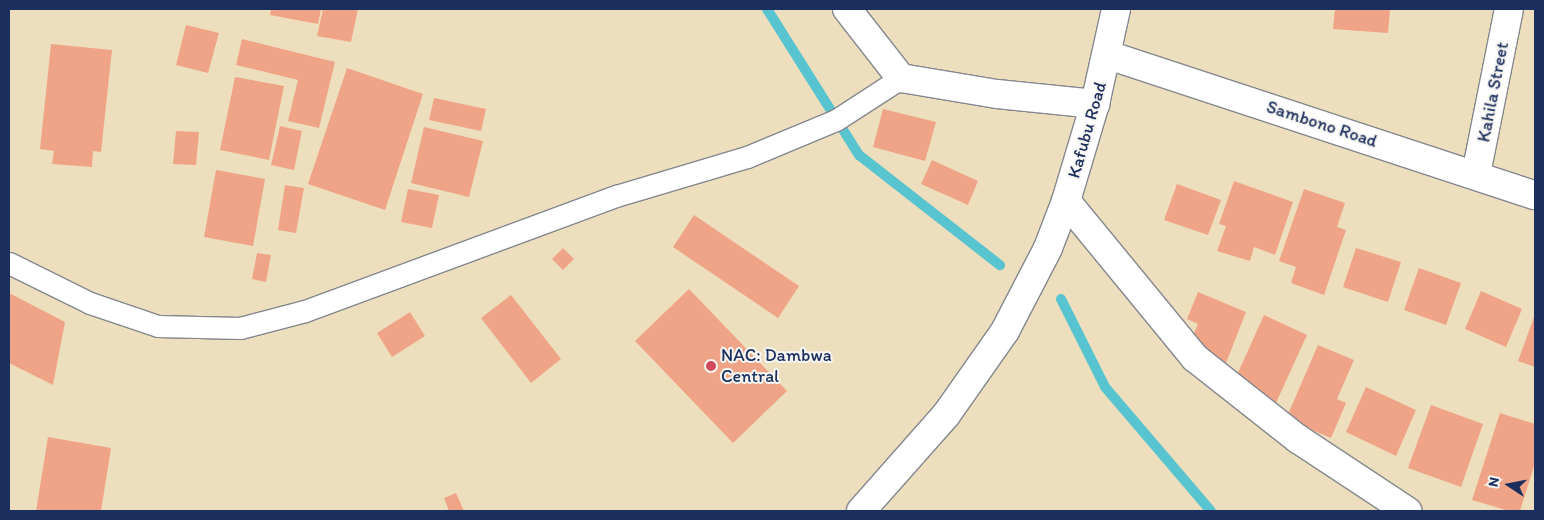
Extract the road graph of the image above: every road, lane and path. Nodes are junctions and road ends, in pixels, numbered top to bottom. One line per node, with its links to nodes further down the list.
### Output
1 (847, 9): 5 (street)
2 (1116, 9): 4 (street, Kafubu Road)
3 (1509, 9): 7 (street, Kahila Street)
4 (1108, 55): 6 (street, Kafubu Road); 7 (street, Sambono Road)
5 (901, 78): 6 (street); 10 (lane)
6 (1095, 104): 9 (street, Kafubu Road)
7 (1476, 174): 8 (street, Sambono Road)
8 (1535, 195)
9 (1066, 201): 11 (street, Kafubu Road); 12 (street)
10 (9, 262)
11 (861, 511)
12 (1407, 511)

